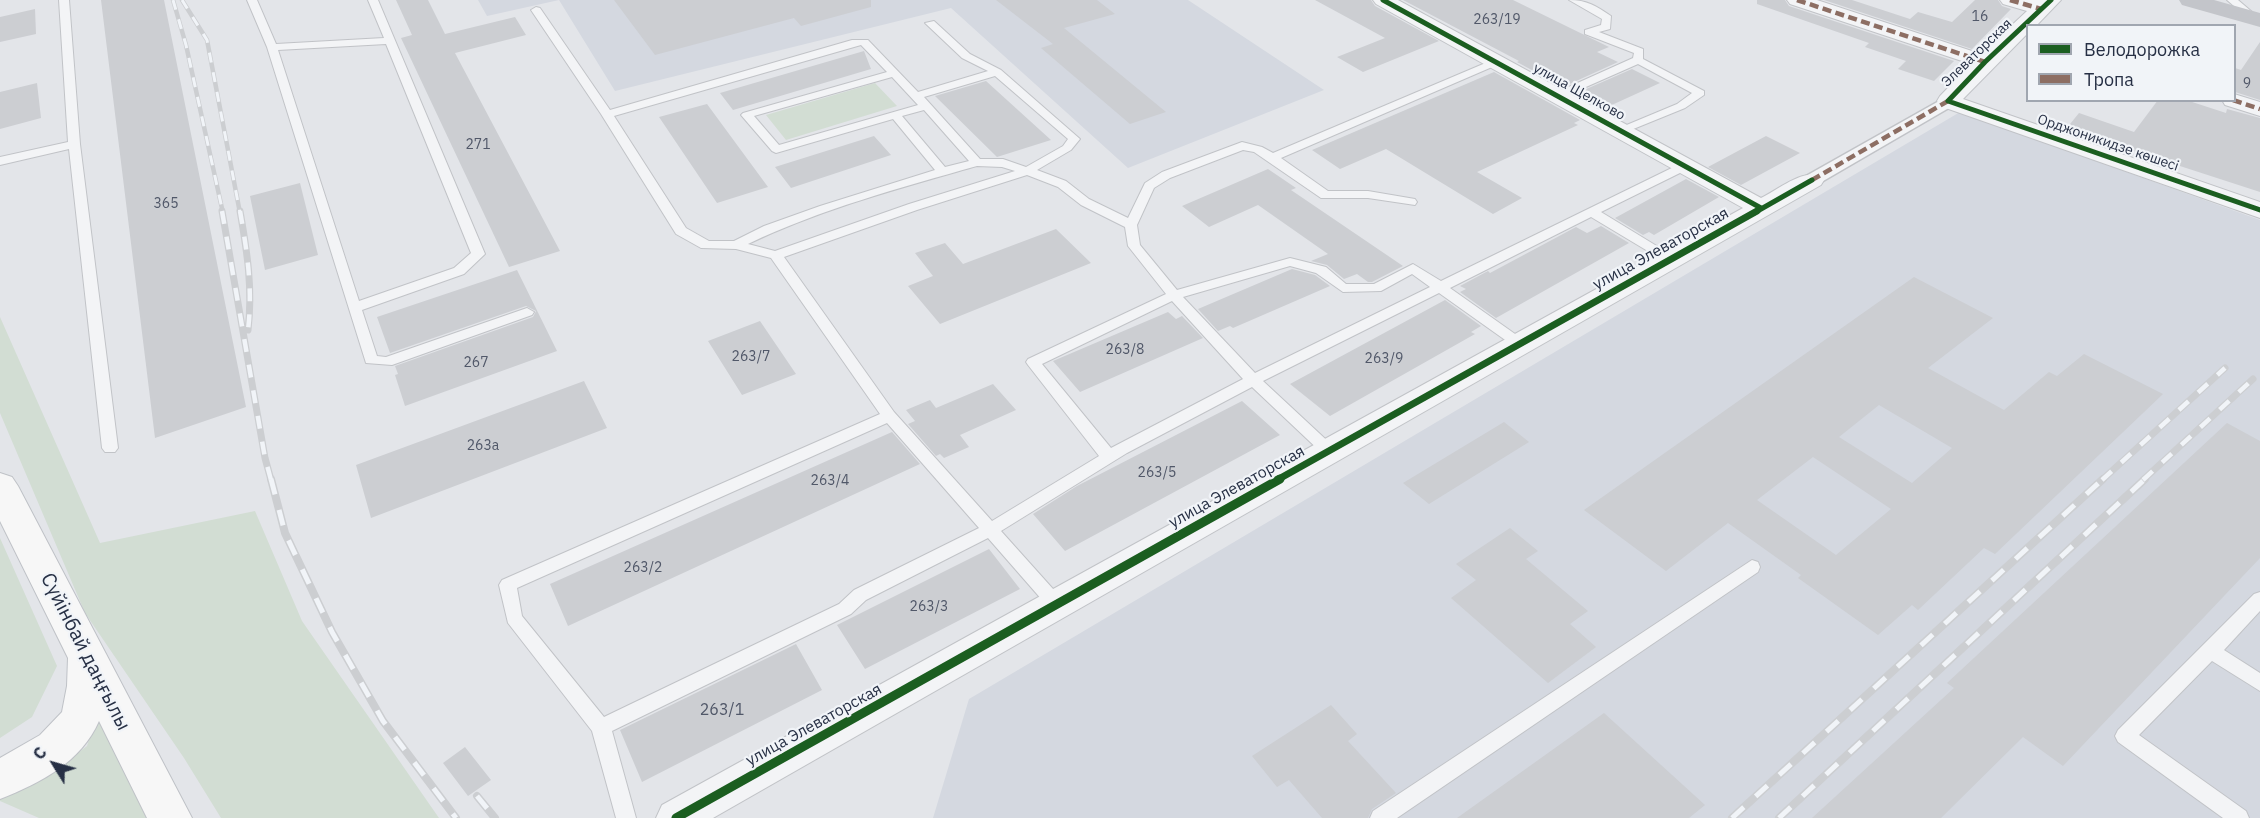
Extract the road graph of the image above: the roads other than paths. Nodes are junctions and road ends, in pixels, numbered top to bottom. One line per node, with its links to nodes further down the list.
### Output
1 (64, 0): 32 (lane)
2 (252, 0): 17 (lane)
3 (373, 0): 16 (lane)
4 (1383, 0): 19 (street, улица Щелково)
5 (1574, 0): 18 (lane)
6 (1797, 0): 20 (street)
7 (2010, 0): 10 (street)
8 (2190, 0): 12 (main road)
9 (2232, 0): 12 (lane)
10 (2046, 5): 14 (street, Элеваторская)
11 (536, 10): 29 (lane)
12 (2256, 18)
13 (930, 23): 21 (lane)
14 (2031, 24)
15 (2022, 35): 20 (street, Элеваторская)
16 (390, 41): 17 (lane); 50 (lane)
17 (272, 47): 50 (lane)
18 (1638, 60): 24 (lane); 31 (lane)
19 (1495, 62): 24 (street, улица Щелково); 33 (lane)
20 (1985, 62): 25 (street, Элеваторская)
21 (997, 72): 23 (lane); 37 (lane)
22 (894, 73): 23 (lane); 29 (lane); 30 (lane)
23 (916, 96): 27 (lane)
24 (1557, 96): 31 (street, улица Щелково)
25 (1948, 101): 39 (street, улица Элеваторская); 42 (street, Орджоникидзе көшесі)
26 (2236, 101): 28 (street)
27 (926, 106): 30 (lane); 35 (lane)
28 (2260, 109)
29 (607, 114): 45 (lane)
30 (895, 115): 38 (lane)
31 (1621, 131): 36 (street, улица Щелково)
32 (74, 144): 34 (lane); 55 (lane)
33 (1272, 158): 40 (lane); 44 (lane)
34 (0, 161)
35 (977, 162): 37 (lane); 38 (lane)
36 (1684, 166): 41 (street, улица Щелково); 43 (lane)
37 (1027, 171): 44 (lane); 46 (lane)
38 (943, 172): 45 (lane)
39 (1812, 180): 41 (street, улица Элеваторская)
40 (1411, 202)
41 (1761, 208): 47 (street, улица Элеваторская)
42 (2260, 210)
43 (1592, 212): 47 (lane); 48 (lane)
44 (1131, 225): 49 (lane)
45 (736, 245): 46 (lane)
46 (776, 255): 54 (lane)
47 (1671, 259): 52 (street, улица Элеваторская)
48 (1440, 287): 49 (lane); 52 (lane); 53 (lane)
49 (1174, 295): 53 (lane); 57 (lane)
50 (354, 308): 51 (lane)
51 (527, 312)
52 (1520, 344): 56 (street, улица Элеваторская)
53 (1253, 380): 56 (lane); 57 (lane)
54 (889, 416): 59 (lane); 66 (lane)
55 (110, 448)
56 (1329, 451): 62 (street, улица Элеваторская)
57 (1109, 457): 59 (lane)
58 (0, 486): 63 (main road, Сүйінбай даңғылы)
59 (991, 529): 62 (lane); 66 (lane)
60 (1752, 567): 71 (lane)
61 (2260, 598): 64 (lane)
62 (1056, 604): 70 (street, улица Элеваторская)
63 (84, 651): 67 (main road); 68 (main road, Сүйінбай даңғылы)
64 (2211, 651): 65 (lane); 72 (lane)
65 (2260, 684)
66 (601, 727): 69 (lane)
67 (0, 779)
68 (170, 818)
69 (626, 818)
70 (676, 818)
71 (1380, 818)
72 (2239, 818)

